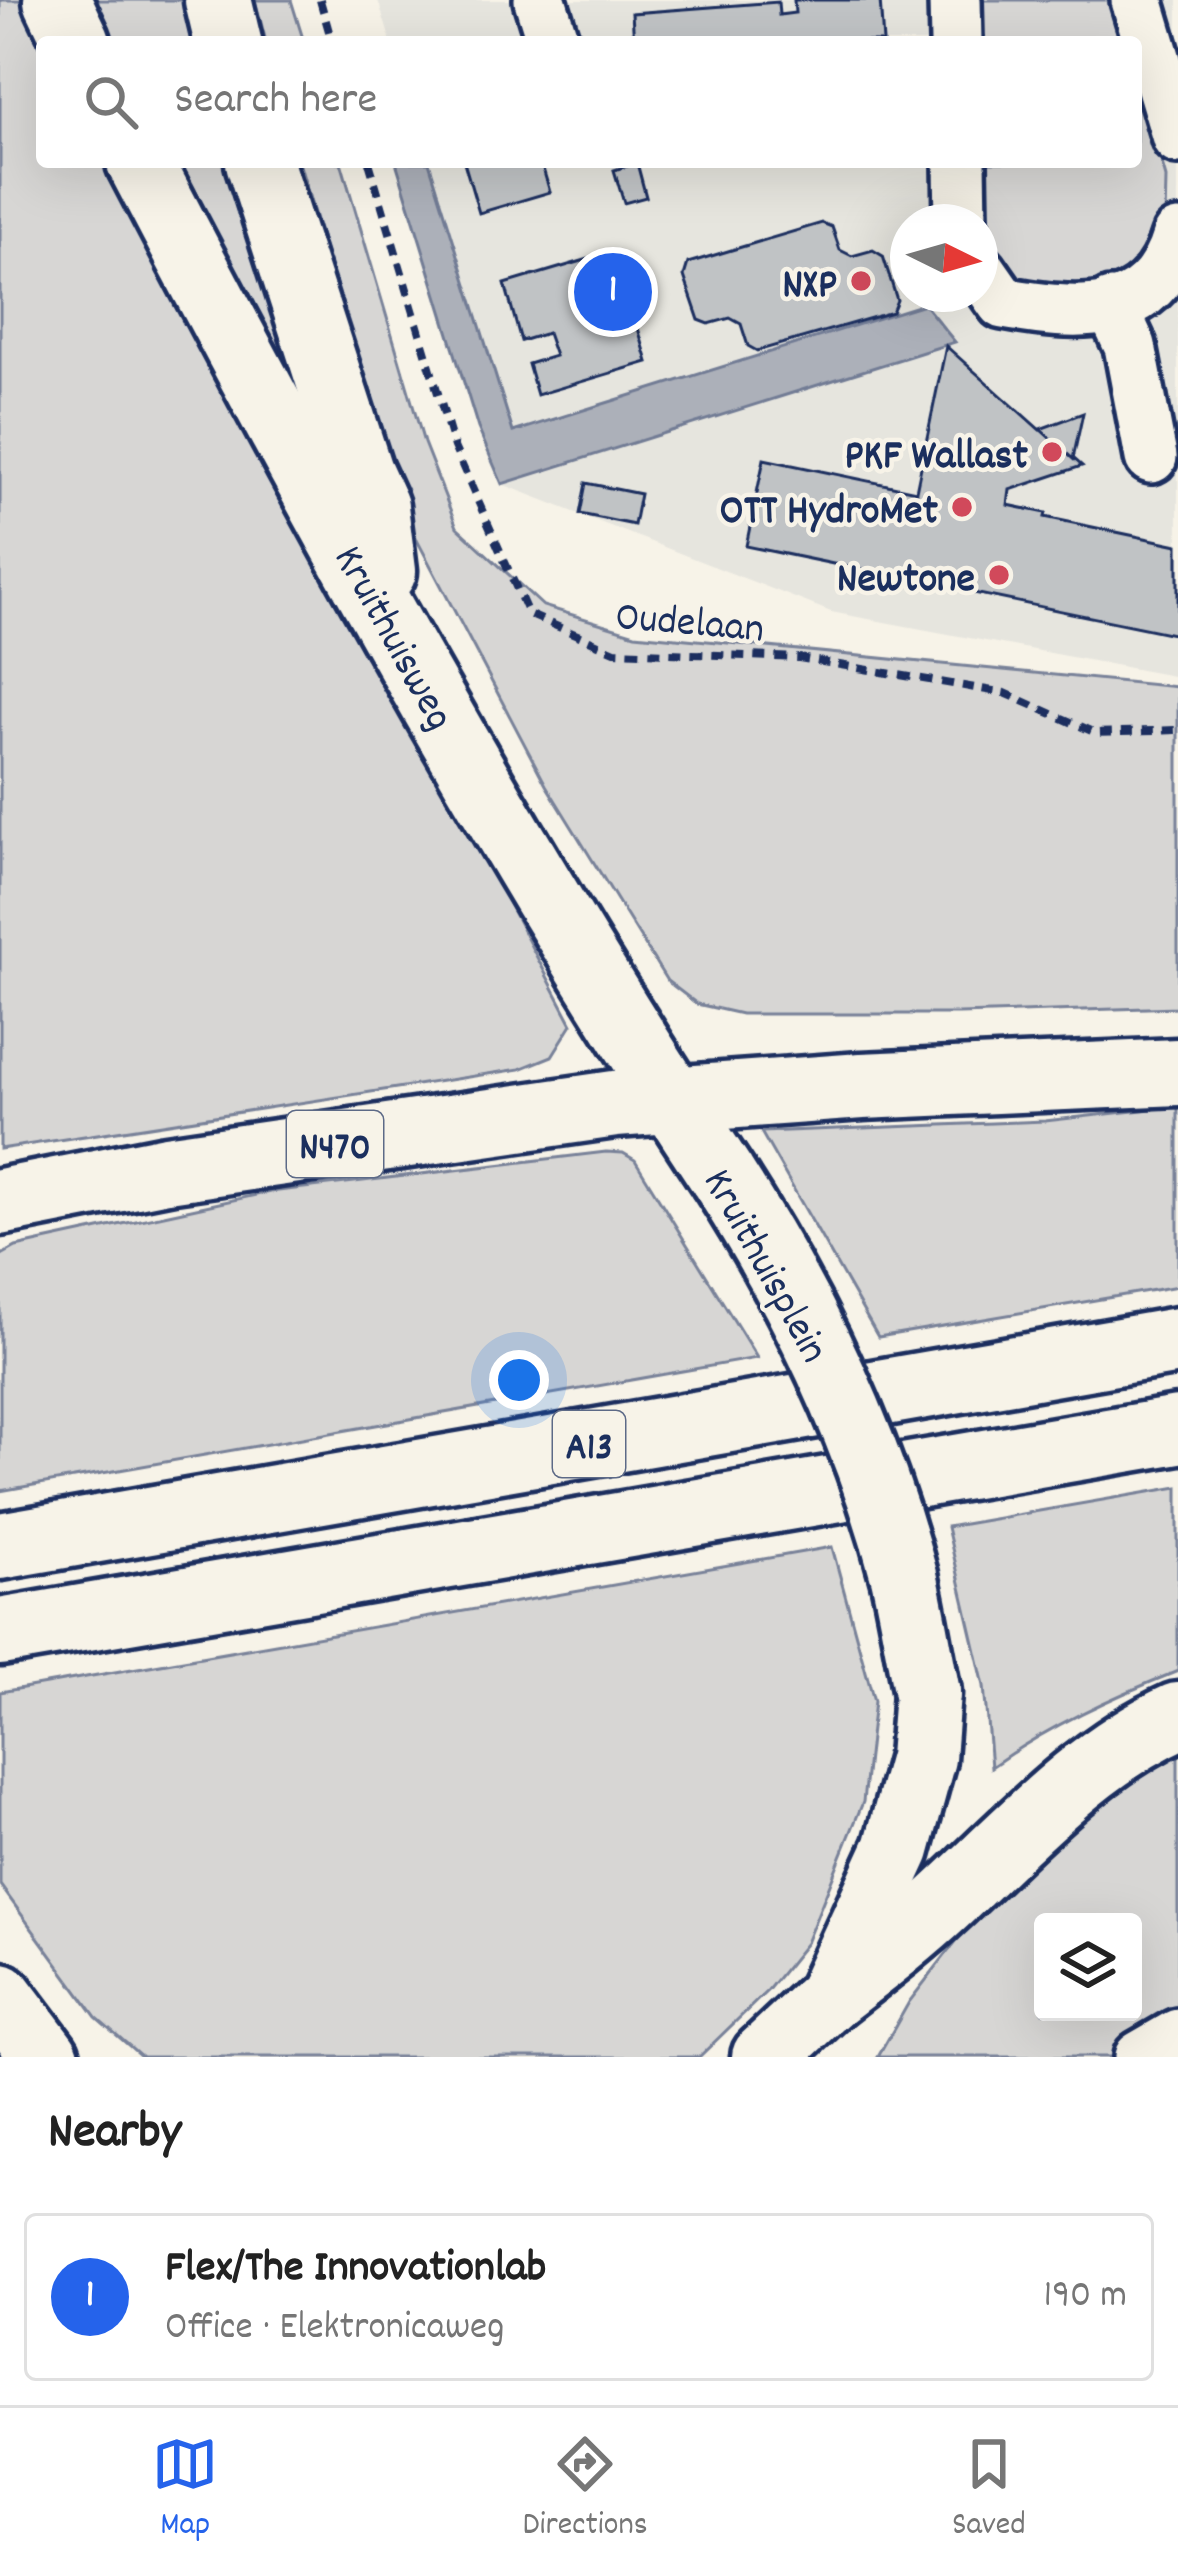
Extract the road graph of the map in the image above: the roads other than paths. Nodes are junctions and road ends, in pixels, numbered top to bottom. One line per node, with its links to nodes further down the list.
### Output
1 (57, 0): 6 (highway)
2 (218, 0): 7 (highway)
3 (540, 0): 8 (street)
4 (955, 0): 9 (street)
5 (1137, 0): 10 (street)
6 (74, 36)
7 (227, 36)
8 (551, 36)
9 (956, 36)
10 (1166, 45): 11 (street)
11 (1178, 138)
12 (143, 168): 20 (highway, Kruithuisweg)
13 (261, 168): 20 (highway)
14 (960, 168): 15 (street)
15 (961, 204)
16 (1176, 252): 18 (street)
17 (998, 296): 18 (street)
18 (1111, 305): 19 (street)
19 (1151, 457)
20 (390, 626): 22 (highway, Kruithuisweg)
21 (1178, 1072): 22 (highway)
22 (671, 1100): 23 (highway, N470); 30 (highway, Kruithuisplein, bridge)
23 (0, 1202)
24 (1178, 1341): 26 (highway, A13)
25 (1178, 1430): 27 (highway, A13)
26 (0, 1546)
27 (0, 1632)
28 (1178, 1716): 30 (highway)
29 (0, 1996): 32 (highway)
30 (830, 1997): 33 (highway, Kruithuisplein)
31 (1178, 2035): 34 (street)
32 (46, 2057)
33 (765, 2057)
34 (1140, 2057)

